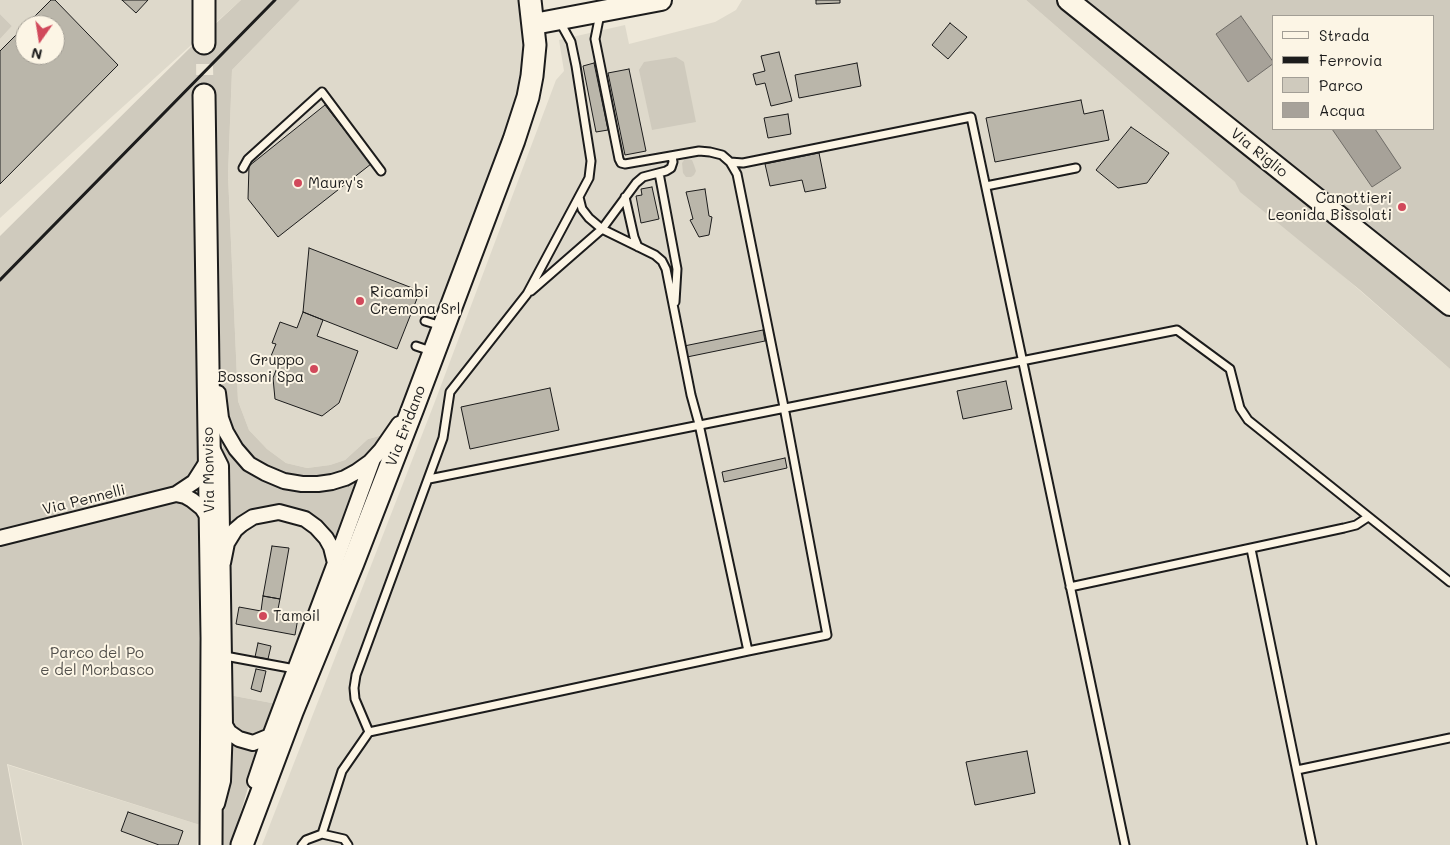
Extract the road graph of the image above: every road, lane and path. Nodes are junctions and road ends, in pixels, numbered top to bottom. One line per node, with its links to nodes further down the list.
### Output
1 (204, 0): 8 (main road)
2 (530, 0): 7 (main road, Via Eridano)
3 (661, 0): 5 (street)
4 (1068, 0): 25 (street, Via Riglio)
5 (601, 11): 6 (street); 10 (lane)
6 (559, 19): 7 (street); 17 (lane)
7 (534, 24): 21 (main road, Via Eridano)
8 (204, 43)
9 (204, 95): 22 (main road, Via Monviso)
10 (672, 156): 11 (lane); 15 (lane)
11 (730, 162): 16 (lane); 33 (lane)
12 (243, 168): 14 (lane)
13 (1076, 168): 16 (lane)
14 (381, 171)
15 (659, 173): 18 (lane); 26 (lane)
16 (986, 186): 31 (lane)
17 (579, 197): 19 (lane); 24 (lane)
18 (625, 197): 19 (lane); 20 (lane)
19 (602, 229): 20 (lane); 24 (lane)
20 (639, 247): 26 (lane)
21 (472, 254): 23 (lane); 32 (main road, Via Eridano)
22 (207, 273): 35 (main road, Via Monviso); 36 (street)
23 (452, 281)
24 (527, 294): 37 (lane)
25 (1450, 305)
26 (674, 312): 34 (lane)
27 (425, 321): 28 (lane)
28 (435, 324)
29 (416, 346): 30 (lane)
30 (425, 349)
31 (1022, 360): 33 (lane); 39 (lane); 46 (lane)
32 (422, 383): 36 (street); 57 (main road, Via Eridano)
33 (784, 407): 34 (lane); 47 (lane)
34 (699, 424): 37 (lane); 47 (lane)
35 (209, 450): 38 (street, Via Pennelli); 40 (main road, Via Monviso); 43 (street)
36 (374, 458): 44 (street)
37 (429, 479): 51 (lane)
38 (176, 494): 40 (street); 41 (street, Via Pennelli)
39 (1368, 517): 42 (lane); 45 (lane)
40 (210, 520): 55 (main road, Via Monviso)
41 (0, 538)
42 (1251, 549): 46 (lane); 54 (lane)
43 (223, 563): 44 (street); 48 (street)
44 (335, 563): 49 (street)
45 (1450, 582)
46 (1070, 587): 61 (lane)
47 (748, 651): 51 (lane)
48 (225, 656): 49 (lane); 50 (street)
49 (295, 670): 52 (street)
50 (225, 725): 52 (street); 55 (street)
51 (369, 732): 56 (lane)
52 (270, 736): 57 (street)
53 (1450, 738): 54 (lane)
54 (1297, 770): 62 (lane)
55 (212, 822): 58 (main road, Via Monviso)
56 (322, 834): 59 (lane); 60 (lane)
57 (243, 844)
58 (211, 845)
59 (302, 845)
60 (348, 845)
61 (1125, 845)
62 (1312, 845)

